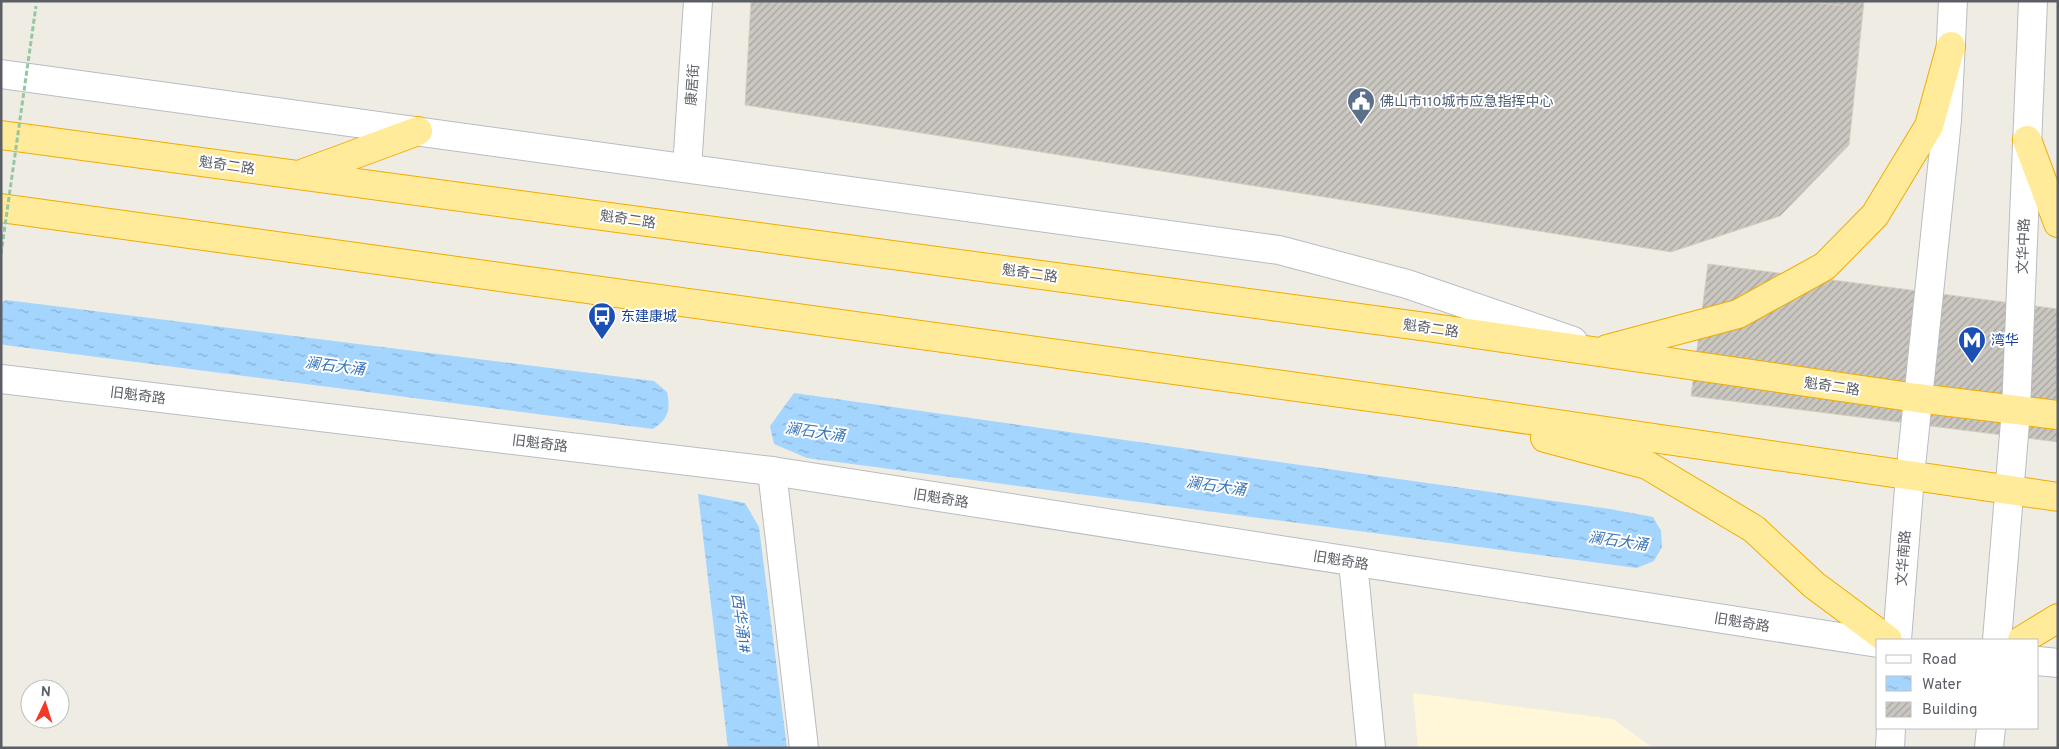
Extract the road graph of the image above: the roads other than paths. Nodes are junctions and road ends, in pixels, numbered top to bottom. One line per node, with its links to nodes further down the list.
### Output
1 (698, 1): 9 (main road, 康居街)
2 (1953, 1): 4 (main road)
3 (2033, 1): 8 (main road, 文华中路)
4 (1951, 46): 15 (highway); 17 (main road)
5 (1, 74): 6 (main road)
6 (418, 131): 9 (main road); 10 (highway)
7 (1, 135): 10 (highway, 魁奇二路)
8 (2027, 140): 13 (highway); 19 (main road, 文华中路)
9 (686, 168): 15 (main road)
10 (300, 175): 17 (highway, 魁奇二路)
11 (1, 208): 12 (highway)
12 (28, 212): 14 (highway); 18 (highway)
13 (2058, 223)
14 (1, 227)
15 (1600, 350)
16 (1, 379): 21 (main road, 旧魁奇路)
17 (1917, 398): 19 (highway, 魁奇二路); 22 (main road)
18 (1413, 404): 22 (highway); 27 (highway)
19 (2016, 410): 20 (highway, 魁奇二路); 23 (main road, 文华中路)
20 (2058, 415)
21 (772, 471): 25 (main road, 旧魁奇路); 36 (main road)
22 (1910, 476): 23 (highway); 28 (main road, 文华南路)
23 (2008, 490): 24 (highway); 29 (main road)
24 (2058, 497)
25 (1352, 562): 31 (main road, 旧魁奇路); 37 (main road)
26 (2058, 618): 30 (highway)
27 (1887, 639)
28 (1897, 639)
29 (1997, 639)
30 (2024, 639)
31 (1876, 643)
32 (2039, 661): 33 (main road)
33 (2058, 663)
34 (1891, 729): 38 (main road)
35 (1991, 729): 39 (main road)
36 (804, 748)
37 (1371, 748)
38 (1890, 748)
39 (1990, 748)

